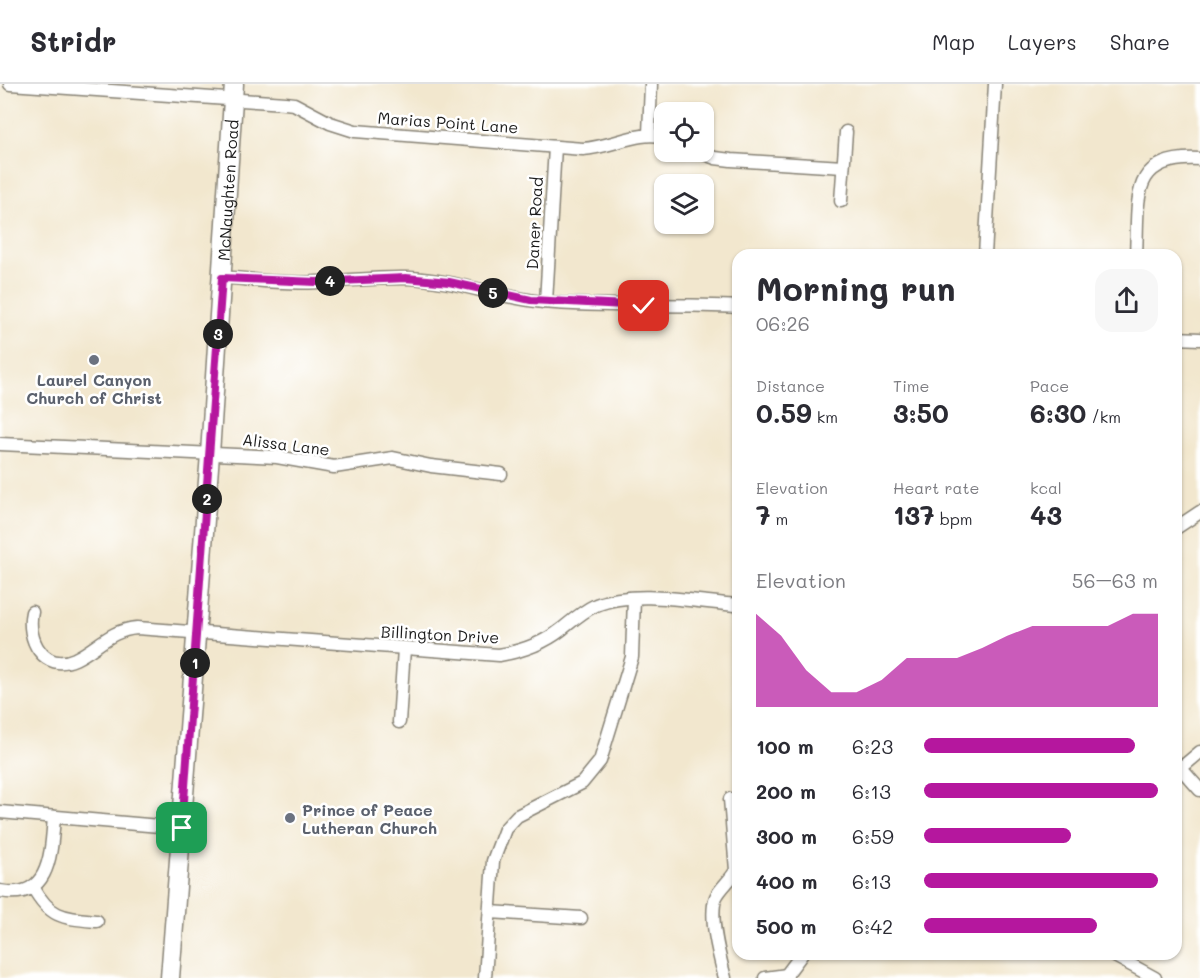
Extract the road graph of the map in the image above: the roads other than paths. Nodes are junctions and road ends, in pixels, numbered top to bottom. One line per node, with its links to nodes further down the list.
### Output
1 (10, 84): 4 (street, Marias Point Lane)
2 (651, 84): 6 (street)
3 (995, 84): 13 (street)
4 (234, 92): 8 (street, Marias Point Lane); 15 (street, McNaughten Road)
5 (846, 132): 11 (street)
6 (649, 134): 7 (street, Marias Point Lane); 8 (street, Marias Point Lane)
7 (654, 135)
8 (555, 147): 16 (street, Daner Road)
9 (714, 158): 11 (street)
10 (1200, 159): 14 (street)
11 (843, 166): 12 (street)
12 (841, 201)
13 (985, 249)
14 (1136, 249)
15 (222, 278): 16 (street); 21 (street, McNaughten Road)
16 (546, 302): 17 (street)
17 (732, 307)
18 (1182, 338): 19 (street)
19 (1200, 339)
20 (0, 444): 21 (street, Alissa Lane)
21 (210, 454): 22 (street, Alissa Lane); 28 (street, McNaughten Road)
22 (501, 474)
23 (1200, 512): 24 (street)
24 (1182, 524)
25 (634, 598): 26 (street, Billington Drive); 29 (street, Billington Drive); 43 (street)
26 (732, 605)
27 (32, 612): 28 (street, Billington Drive)
28 (197, 632): 29 (street, Billington Drive); 39 (street, McNaughten Road)
29 (404, 649): 30 (street)
30 (399, 722)
31 (1200, 752): 32 (street)
32 (1182, 763)
33 (1182, 770): 34 (street)
34 (1200, 790)
35 (730, 799): 38 (street)
36 (0, 812): 37 (street)
37 (54, 816): 39 (street); 41 (street)
38 (732, 818)
39 (182, 828): 49 (street, McNaughten Road)
40 (732, 878): 51 (street)
41 (33, 887): 42 (street); 45 (street)
42 (0, 891)
43 (490, 912): 44 (street); 50 (street)
44 (582, 918)
45 (97, 921)
46 (797, 960): 48 (street)
47 (1122, 960): 53 (street)
48 (785, 976): 52 (street)
49 (170, 978)
50 (485, 978)
51 (725, 978)
52 (765, 978)
53 (1155, 978)

